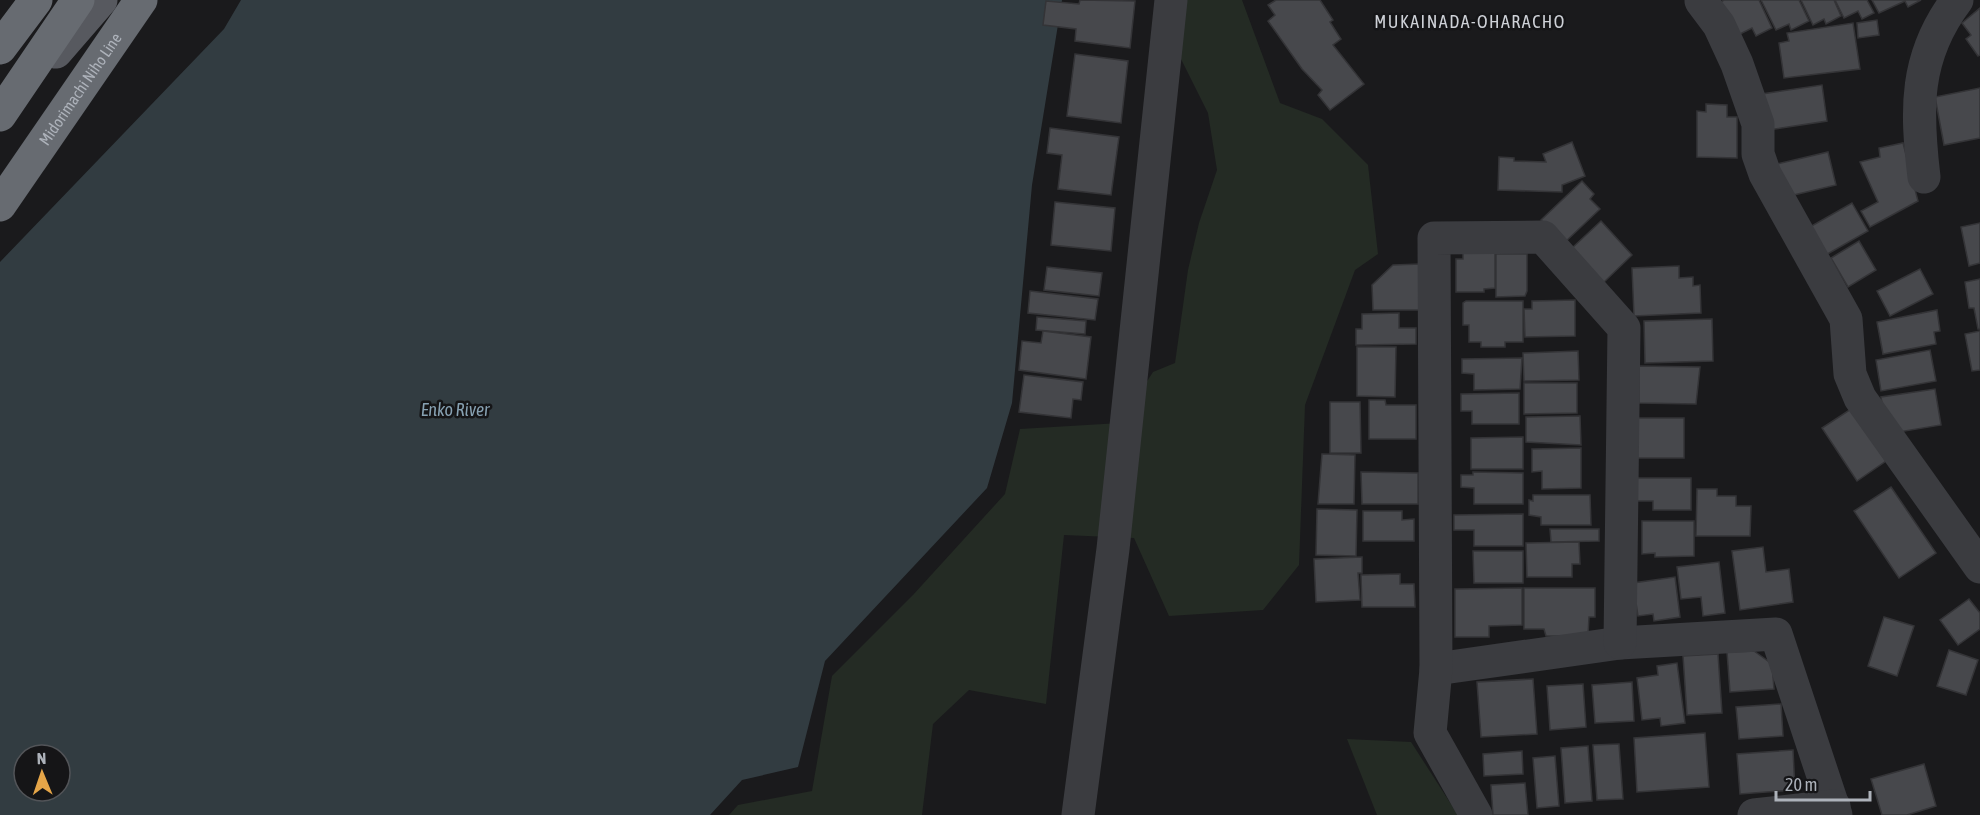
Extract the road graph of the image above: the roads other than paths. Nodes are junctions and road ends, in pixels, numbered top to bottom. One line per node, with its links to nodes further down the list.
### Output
1 (36, 0): 9 (highway)
2 (78, 0): 10 (highway)
3 (101, 0): 10 (main road)
4 (141, 0): 13 (highway)
5 (159, 0): 11 (main road, Midorimachi Niho Line)
6 (1171, 0): 18 (street)
7 (1700, 0): 14 (street)
8 (1957, 0): 12 (street)
9 (0, 48)
10 (0, 114)
11 (0, 175)
12 (1924, 177)
13 (0, 205)
14 (1980, 567)
15 (1620, 643): 16 (street); 16 (street); 17 (street)
16 (1436, 669): 19 (street)
17 (1835, 810): 20 (street)
18 (1078, 815)
19 (1476, 815)
20 (1754, 815)

